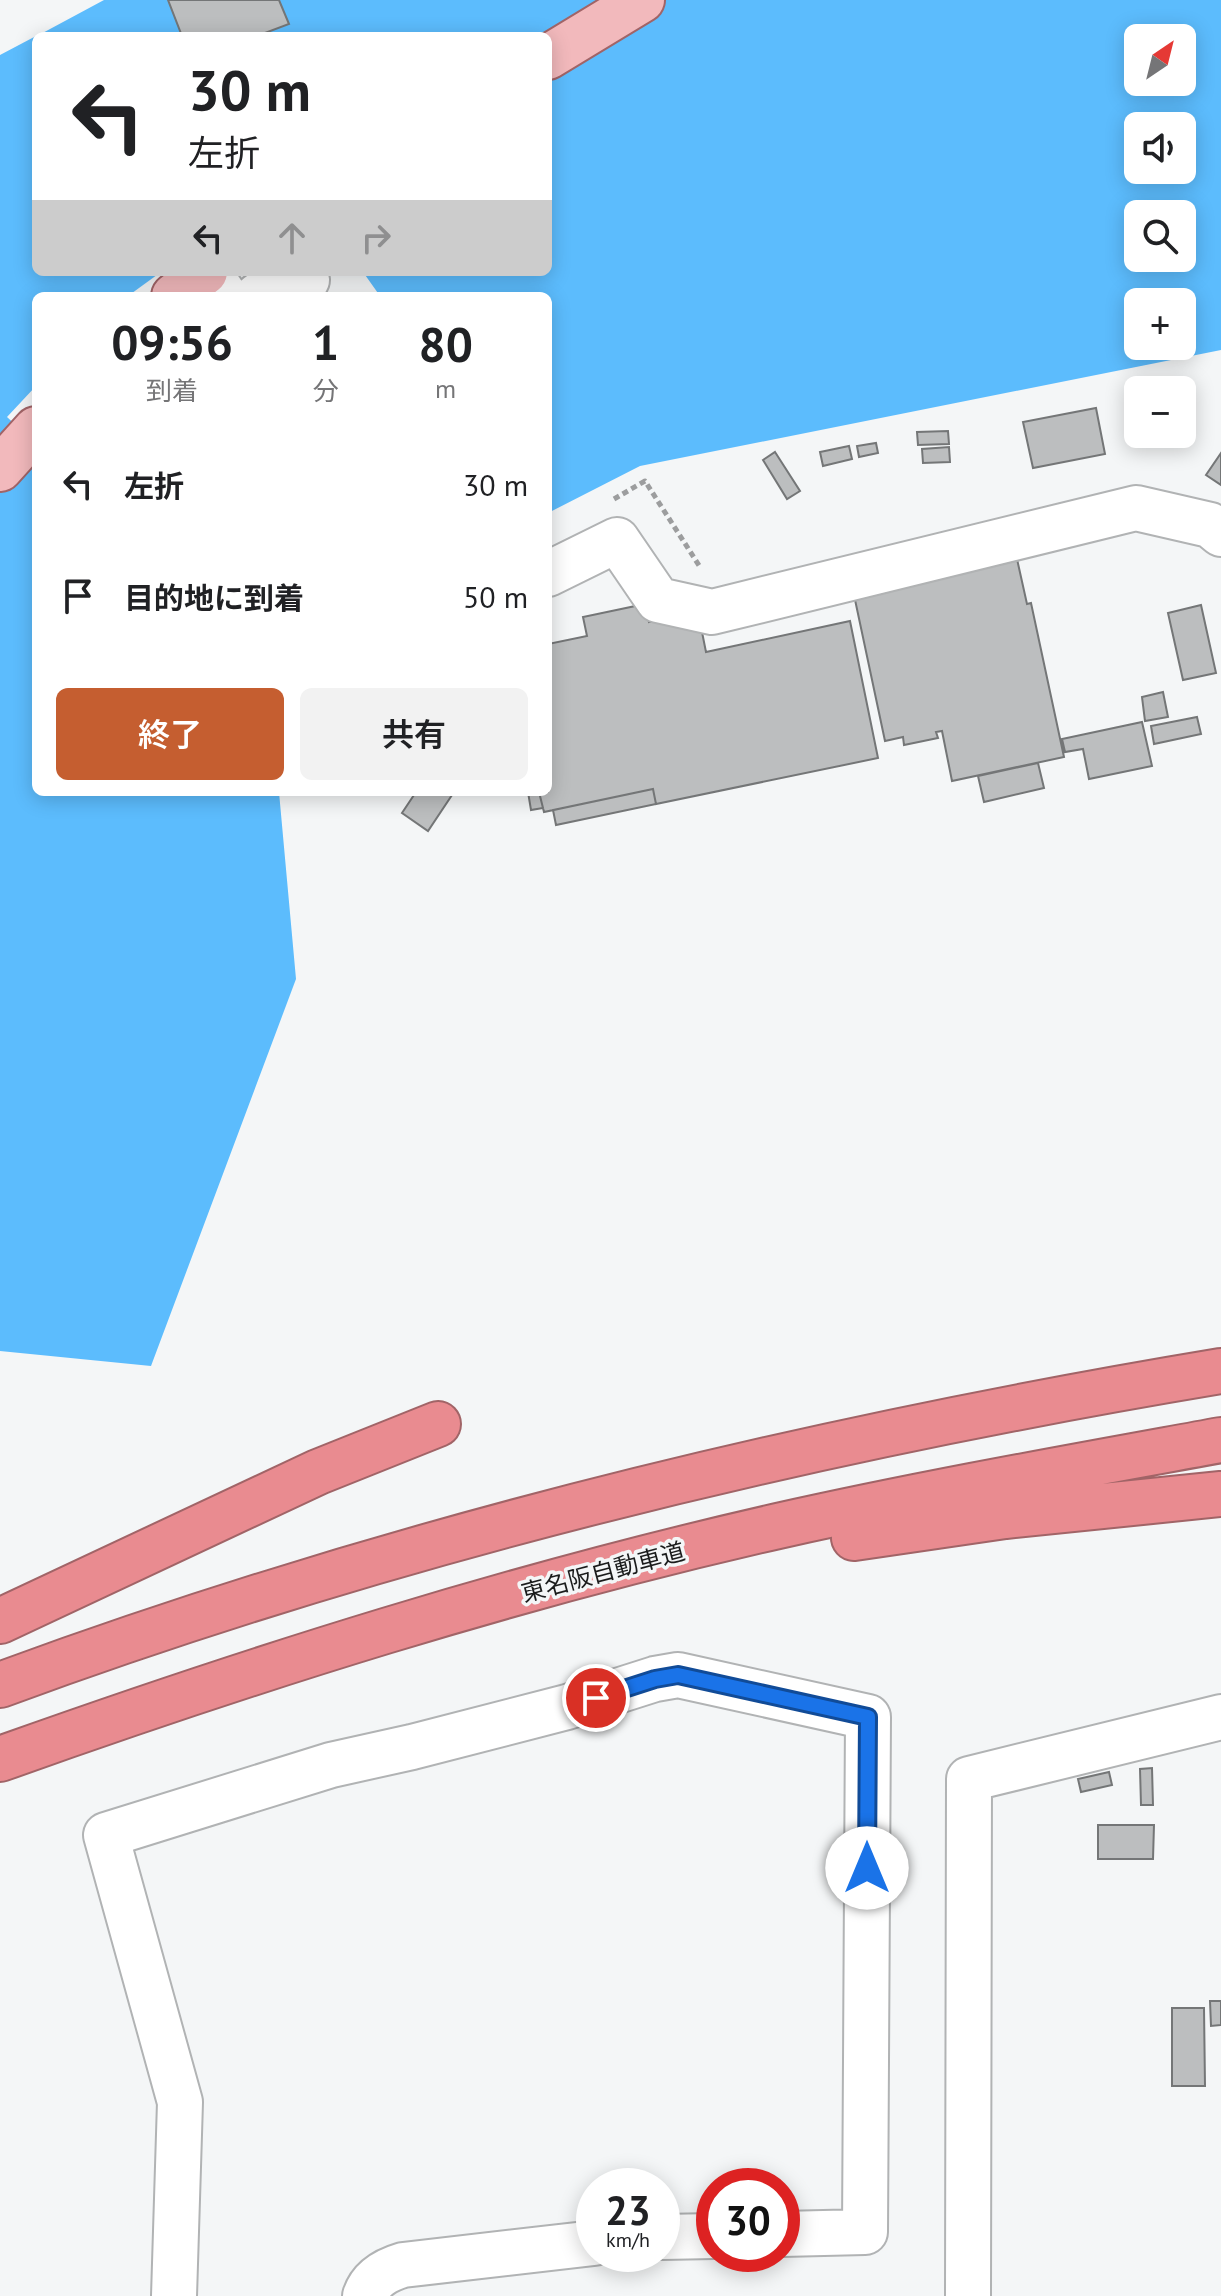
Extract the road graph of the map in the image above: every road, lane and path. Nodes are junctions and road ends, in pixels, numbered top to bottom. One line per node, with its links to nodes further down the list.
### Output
1 (642, 0): 2 (main road)
2 (552, 55)
3 (202, 276): 5 (main road)
4 (309, 283): 6 (street)
5 (180, 292)
6 (263, 292)
7 (32, 433): 8 (main road)
8 (0, 469)
9 (1221, 534): 10 (street)
10 (552, 572)
11 (1221, 1371): 17 (highway)
12 (438, 1424): 16 (highway)
13 (1221, 1440): 15 (highway, 東名阪自動車道)
14 (1221, 1494): 15 (highway)
15 (554, 1584): 19 (highway, 東名阪自動車道)
16 (0, 1621)
17 (0, 1685)
18 (1221, 1717): 24 (street)
19 (0, 1759)
20 (800, 2234): 22 (street)
21 (576, 2245): 23 (street)
22 (174, 2296)
23 (365, 2296)
24 (968, 2296)

